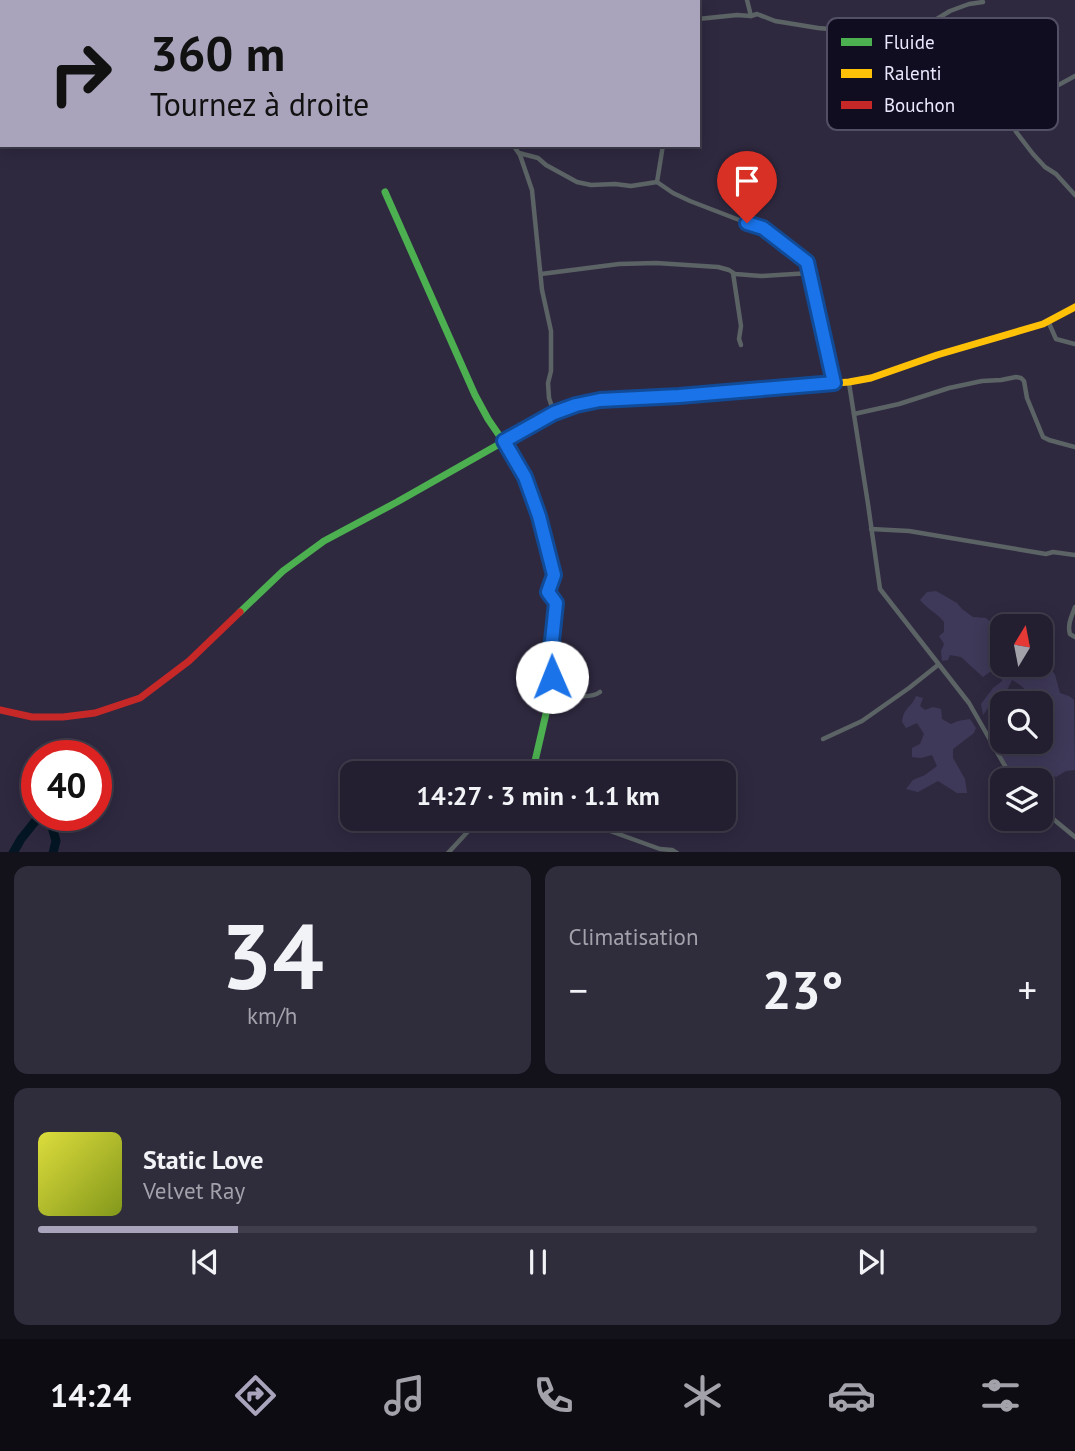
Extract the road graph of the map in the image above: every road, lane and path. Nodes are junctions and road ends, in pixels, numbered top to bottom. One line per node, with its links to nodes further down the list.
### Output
1 (747, 0): 3 (street)
2 (982, 2): 4 (street)
3 (751, 16): 5 (street); 6 (street)
4 (938, 18)
5 (700, 19)
6 (827, 29)
7 (1075, 76): 8 (street)
8 (1058, 86)
9 (1015, 130): 15 (street)
10 (514, 147): 12 (street)
11 (663, 147): 13 (street)
12 (519, 153): 13 (street); 18 (street)
13 (657, 182): 17 (street)
14 (385, 192): 27 (main road)
15 (1075, 195)
16 (733, 273): 17 (street); 18 (street); 22 (street)
17 (810, 273): 24 (street)
18 (541, 274): 25 (street)
19 (1075, 307): 20 (main road)
20 (1048, 321): 21 (street); 23 (main road)
21 (1075, 344)
22 (741, 345)
23 (849, 382): 24 (main road); 26 (street)
24 (834, 383): 25 (main road)
25 (554, 413): 27 (main road)
26 (854, 414): 28 (street); 29 (street)
27 (504, 441): 34 (main road); 36 (main road)
28 (1075, 447)
29 (872, 529): 30 (street); 33 (street)
30 (1075, 555)
31 (1075, 607): 32 (street)
32 (1075, 636)
33 (938, 665): 37 (street); 39 (street)
34 (551, 688): 35 (street); 38 (main road)
35 (600, 692)
36 (0, 710)
37 (823, 739)
38 (536, 761)
39 (1006, 768)
40 (1053, 819): 43 (street)
41 (468, 831): 44 (street)
42 (610, 831): 45 (street)
43 (1075, 837)
44 (448, 852)
45 (677, 852)

